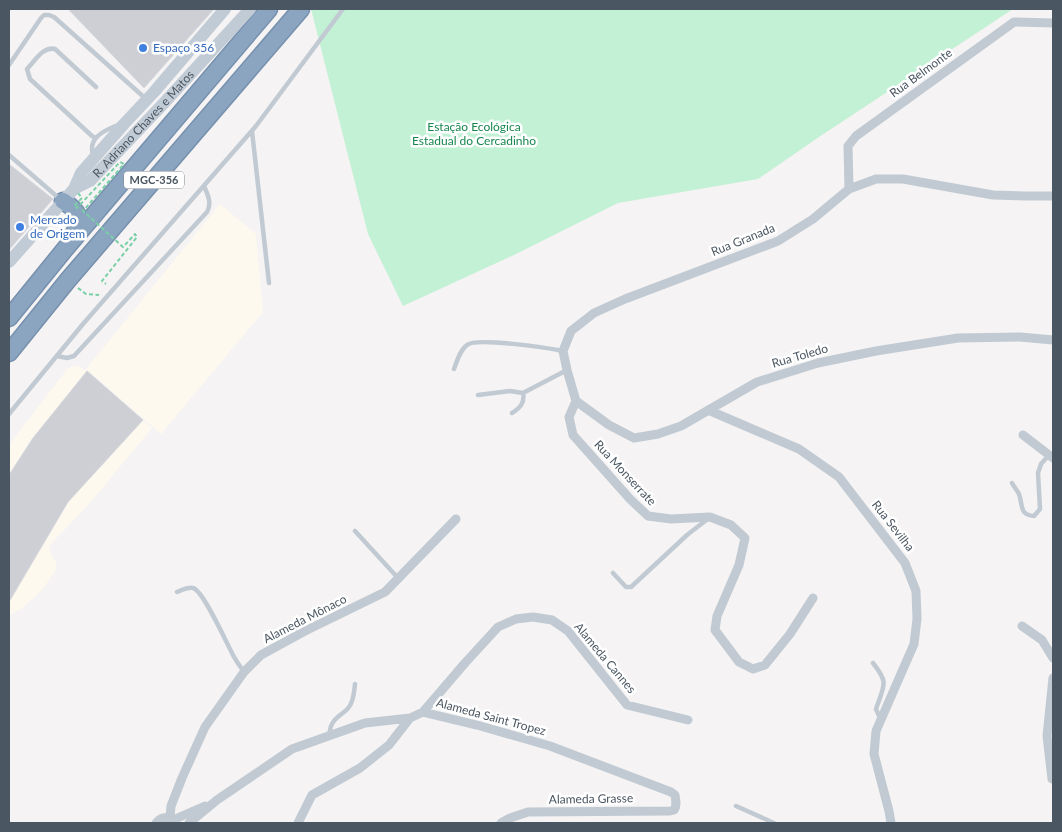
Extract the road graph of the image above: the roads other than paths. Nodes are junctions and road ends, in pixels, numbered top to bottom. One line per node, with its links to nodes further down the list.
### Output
1 (225, 9): 9 (street, R. Adriano Chaves e Matos)
2 (250, 9): 17 (street, R. Adriano Chaves e Matos)
3 (269, 9): 20 (highway, MGC-356)
4 (301, 9): 27 (highway, MGC-356)
5 (344, 9): 11 (lane)
6 (1053, 23): 16 (street, Rua Belmonte)
7 (9, 65): 9 (lane)
8 (96, 87): 12 (lane)
9 (146, 100): 10 (street, R. Adriano Chaves e Matos)
10 (124, 124): 12 (lane); 14 (street, R. Adriano Chaves e Matos)
11 (252, 130): 15 (lane); 22 (lane)
12 (96, 138): 14 (lane)
13 (9, 156): 19 (lane)
14 (94, 159): 17 (street, R. Adriano Chaves e Matos)
15 (204, 186): 28 (lane); 28 (lane)
16 (849, 189): 18 (street, Rua Granada); 26 (street, Rua Granada)
17 (76, 191): 19 (street, R. Adriano Chaves e Matos)
18 (1053, 196)
19 (63, 201): 20 (highway); 21 (street, R. Adriano Chaves e Matos)
20 (66, 249): 23 (highway, MGC-356)
21 (9, 262)
22 (269, 283)
23 (16, 301): 24 (highway, MGC-356)
24 (9, 318)
25 (1053, 340): 34 (street, Rua Toledo)
26 (563, 351): 29 (lane); 30 (street)
27 (9, 353)
28 (56, 356): 36 (lane)
29 (454, 369)
30 (567, 370): 31 (lane); 33 (street)
31 (523, 393): 32 (lane); 35 (lane)
32 (478, 395)
33 (576, 401): 34 (street, Rua Toledo); 40 (street, Rua Monserrate)
34 (708, 410): 56 (street, Rua Sevilha)
35 (512, 413)
36 (9, 414)
37 (1023, 435): 38 (street)
38 (1051, 457): 39 (lane)
39 (1012, 484)
40 (710, 517): 43 (lane); 46 (street, Rua Monserrate)
41 (456, 518): 44 (street, Alameda Mônaco)
42 (355, 531): 44 (lane)
43 (613, 573)
44 (398, 578): 50 (street, Alameda Mônaco)
45 (177, 592): 50 (lane)
46 (813, 598)
47 (1022, 626): 48 (street)
48 (1053, 658)
49 (873, 662): 56 (lane)
50 (244, 672): 62 (street, Alameda Mônaco)
51 (1053, 678): 58 (street)
52 (355, 684): 57 (lane)
53 (423, 712): 54 (street, Alameda Saint Tropez); 55 (street, Alameda Cannes); 60 (street, Alameda Saint Tropez)
54 (410, 718): 57 (street, Alameda Saint Tropez); 65 (street)
55 (688, 720)
56 (881, 720): 68 (street, Rua Sevilha)
57 (328, 735): 59 (street, Alameda Saint Tropez)
58 (1053, 780)
59 (217, 800): 62 (street, Alameda Saint Tropez); 64 (street, Alameda Saint Tropez)
60 (676, 801): 66 (street, Alameda Grasse)
61 (736, 806): 67 (lane)
62 (173, 821): 63 (street, Alameda Saint Tropez)
63 (156, 823)
64 (189, 823)
65 (298, 823)
66 (501, 823)
67 (774, 823)
68 (891, 823)

